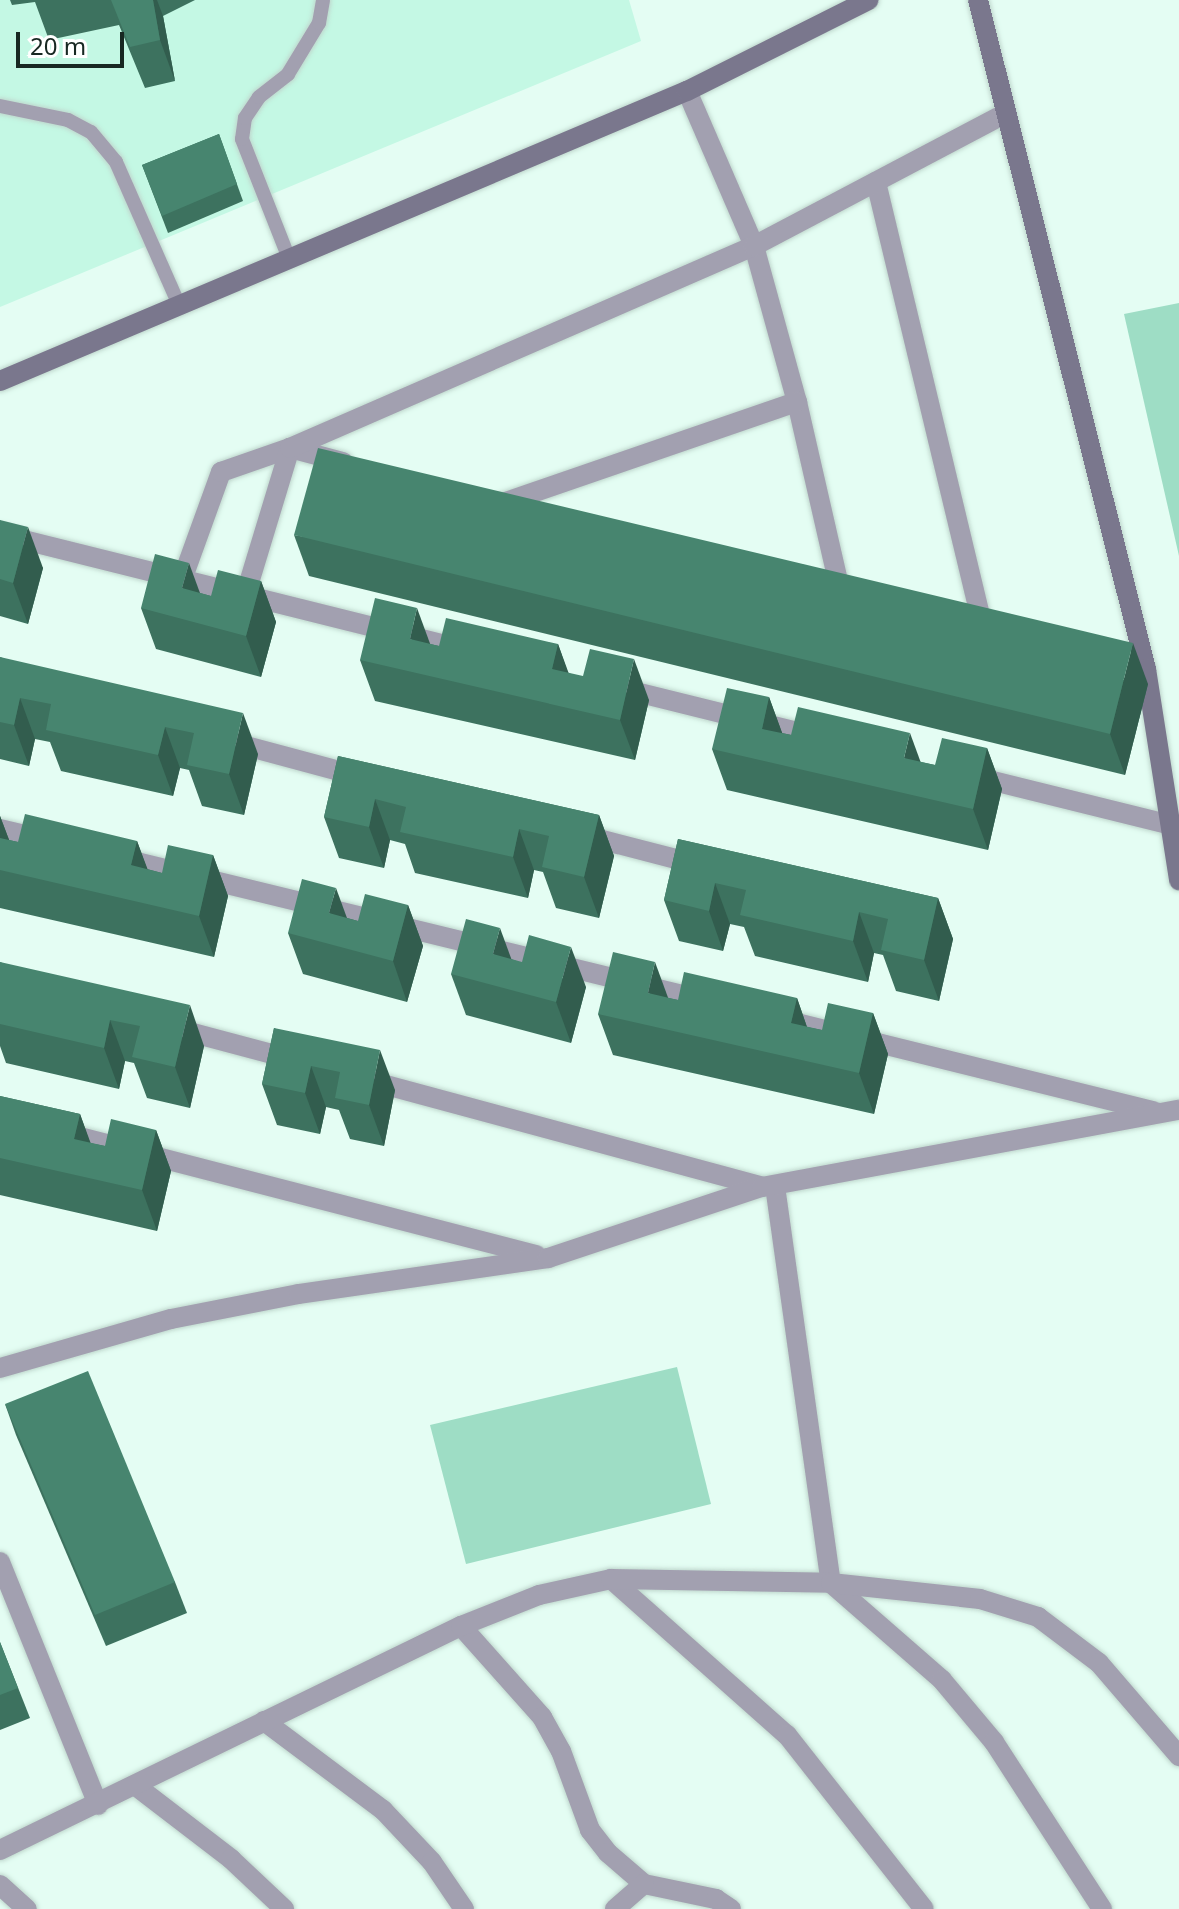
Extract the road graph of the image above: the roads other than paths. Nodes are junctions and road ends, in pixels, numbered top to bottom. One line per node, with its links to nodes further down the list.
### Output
1 (323, 0): 9 (lane)
2 (869, 0): 4 (main road)
3 (978, 0): 6 (main road)
4 (687, 91): 8 (street); 9 (main road)
5 (0, 106): 10 (lane)
6 (1006, 113): 7 (street); 23 (main road)
7 (876, 182): 8 (street); 20 (street)
8 (754, 246): 12 (street); 13 (street)
9 (290, 261): 10 (main road)
10 (180, 307): 11 (main road)
11 (0, 381)
12 (797, 402): 15 (street); 18 (street)
13 (290, 448): 14 (street); 17 (street); 19 (street)
14 (365, 468)
15 (545, 516)
16 (0, 534): 17 (street)
17 (183, 577): 19 (street)
18 (812, 587)
19 (245, 596): 21 (street)
20 (956, 626)
21 (492, 657)
22 (1117, 663): 23 (street)
23 (1146, 669): 29 (main road)
24 (600, 684): 26 (street)
25 (214, 738): 28 (street)
26 (832, 741)
27 (955, 771): 29 (street)
28 (382, 782)
29 (1171, 825): 35 (main road)
30 (0, 829): 32 (street)
31 (565, 830): 34 (street)
32 (62, 844)
33 (93, 851): 36 (street)
34 (717, 870)
35 (1179, 880)
36 (728, 1007)
37 (759, 1014): 41 (street)
38 (152, 1022): 39 (street)
39 (320, 1067)
40 (350, 1076): 43 (street)
41 (1170, 1111): 43 (street)
42 (46, 1128): 44 (street)
43 (768, 1186): 44 (street); 48 (street)
44 (548, 1258): 45 (street)
45 (0, 1368)
46 (0, 1562): 53 (street)
47 (611, 1579): 48 (street); 49 (street); 62 (street)
48 (831, 1583): 51 (street); 63 (street)
49 (461, 1626): 50 (street); 55 (street)
50 (264, 1721): 52 (street); 59 (street)
51 (1179, 1756)
52 (136, 1786): 53 (street); 58 (street)
53 (98, 1805): 54 (street)
54 (0, 1850)
55 (644, 1884): 60 (street); 61 (street)
56 (0, 1885): 57 (street)
57 (27, 1909)
58 (284, 1909)
59 (464, 1909)
60 (615, 1909)
61 (731, 1909)
62 (924, 1909)
63 (1102, 1909)

